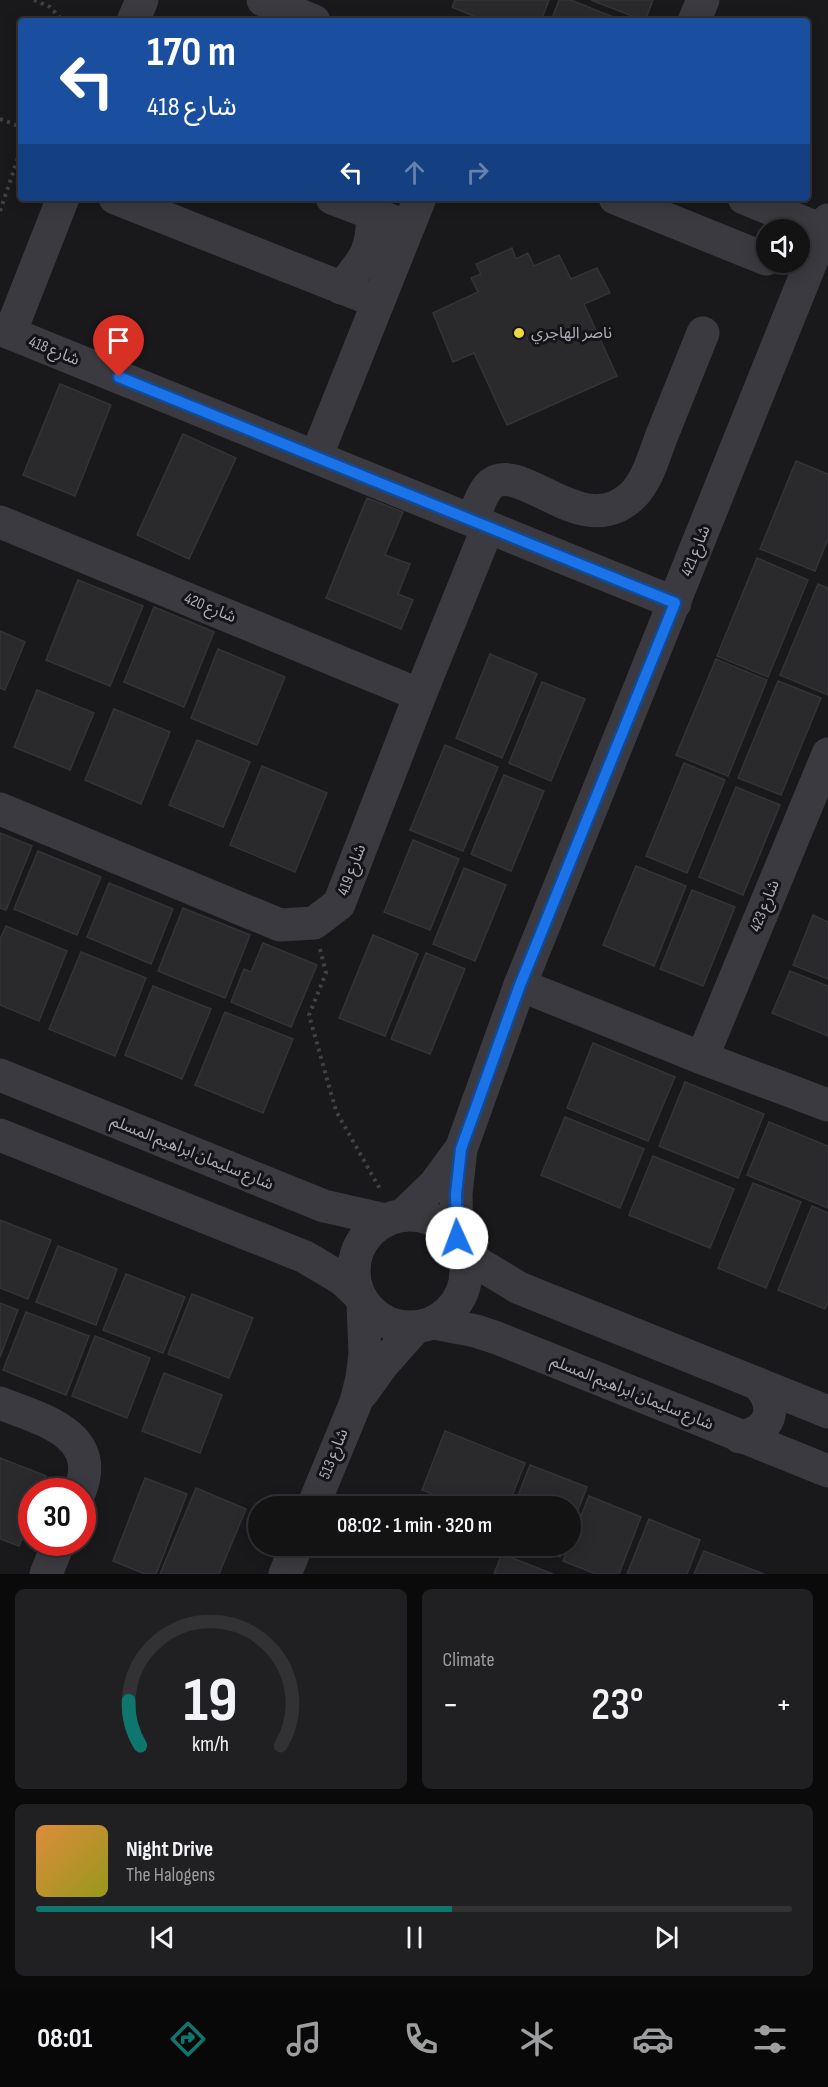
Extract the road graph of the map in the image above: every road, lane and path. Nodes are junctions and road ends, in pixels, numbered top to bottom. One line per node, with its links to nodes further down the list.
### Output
1 (34, 0): 5 (path)
2 (142, 0): 6 (street)
3 (263, 0): 7 (street)
4 (703, 0): 8 (street)
5 (60, 18)
6 (135, 18)
7 (307, 18)
8 (695, 18)
9 (0, 119): 10 (path)
10 (18, 126)
11 (18, 158): 18 (path)
12 (62, 201): 25 (street)
13 (125, 201): 23 (street)
14 (340, 201): 19 (street)
15 (419, 201): 21 (street)
16 (622, 201): 22 (street)
17 (753, 201): 20 (street)
18 (0, 211)
19 (373, 214): 21 (street); 23 (street)
20 (826, 226): 30 (street, شارع 421)
21 (408, 228): 24 (street)
22 (756, 255)
23 (341, 288): 24 (street)
24 (378, 302): 27 (street)
25 (5, 331): 27 (street, شارع 418)
26 (703, 333): 29 (street, شارع 419)
27 (316, 456): 29 (street, شارع 418)
28 (0, 522): 31 (street, شارع 420)
29 (480, 524): 30 (street, شارع 418); 31 (street, شارع 419)
30 (675, 603): 35 (street, شارع 421)
31 (420, 694): 34 (street, شارع 419)
32 (828, 754): 36 (street, شارع 423)
33 (0, 809): 34 (street)
34 (314, 923): 41 (path)
35 (520, 985): 36 (street); 40 (street, شارع 421)
36 (702, 1059): 38 (street)
37 (0, 1075): 41 (street, شارع سليمان ابراهيم المسلم)
38 (828, 1105)
39 (0, 1135): 43 (street)
40 (461, 1149): 41 (street, شارع 421); 42 (street, شارع 421)
41 (395, 1217): 42 (street); 43 (street)
42 (460, 1244): 44 (street); 45 (street)
43 (361, 1298): 44 (street); 46 (street, شارع 513)
44 (424, 1325): 46 (street, شارع 513); 49 (street, شارع سليمان ابراهيم المسلم)
45 (758, 1384): 48 (street); 49 (street)
46 (356, 1402): 52 (street, شارع 513)
47 (0, 1404): 51 (street)
48 (828, 1412)
49 (740, 1437): 50 (street, شارع سليمان ابراهيم المسلم)
50 (828, 1471)
51 (83, 1478)
52 (317, 1496)
53 (53, 1556): 54 (street)
54 (46, 1574)

